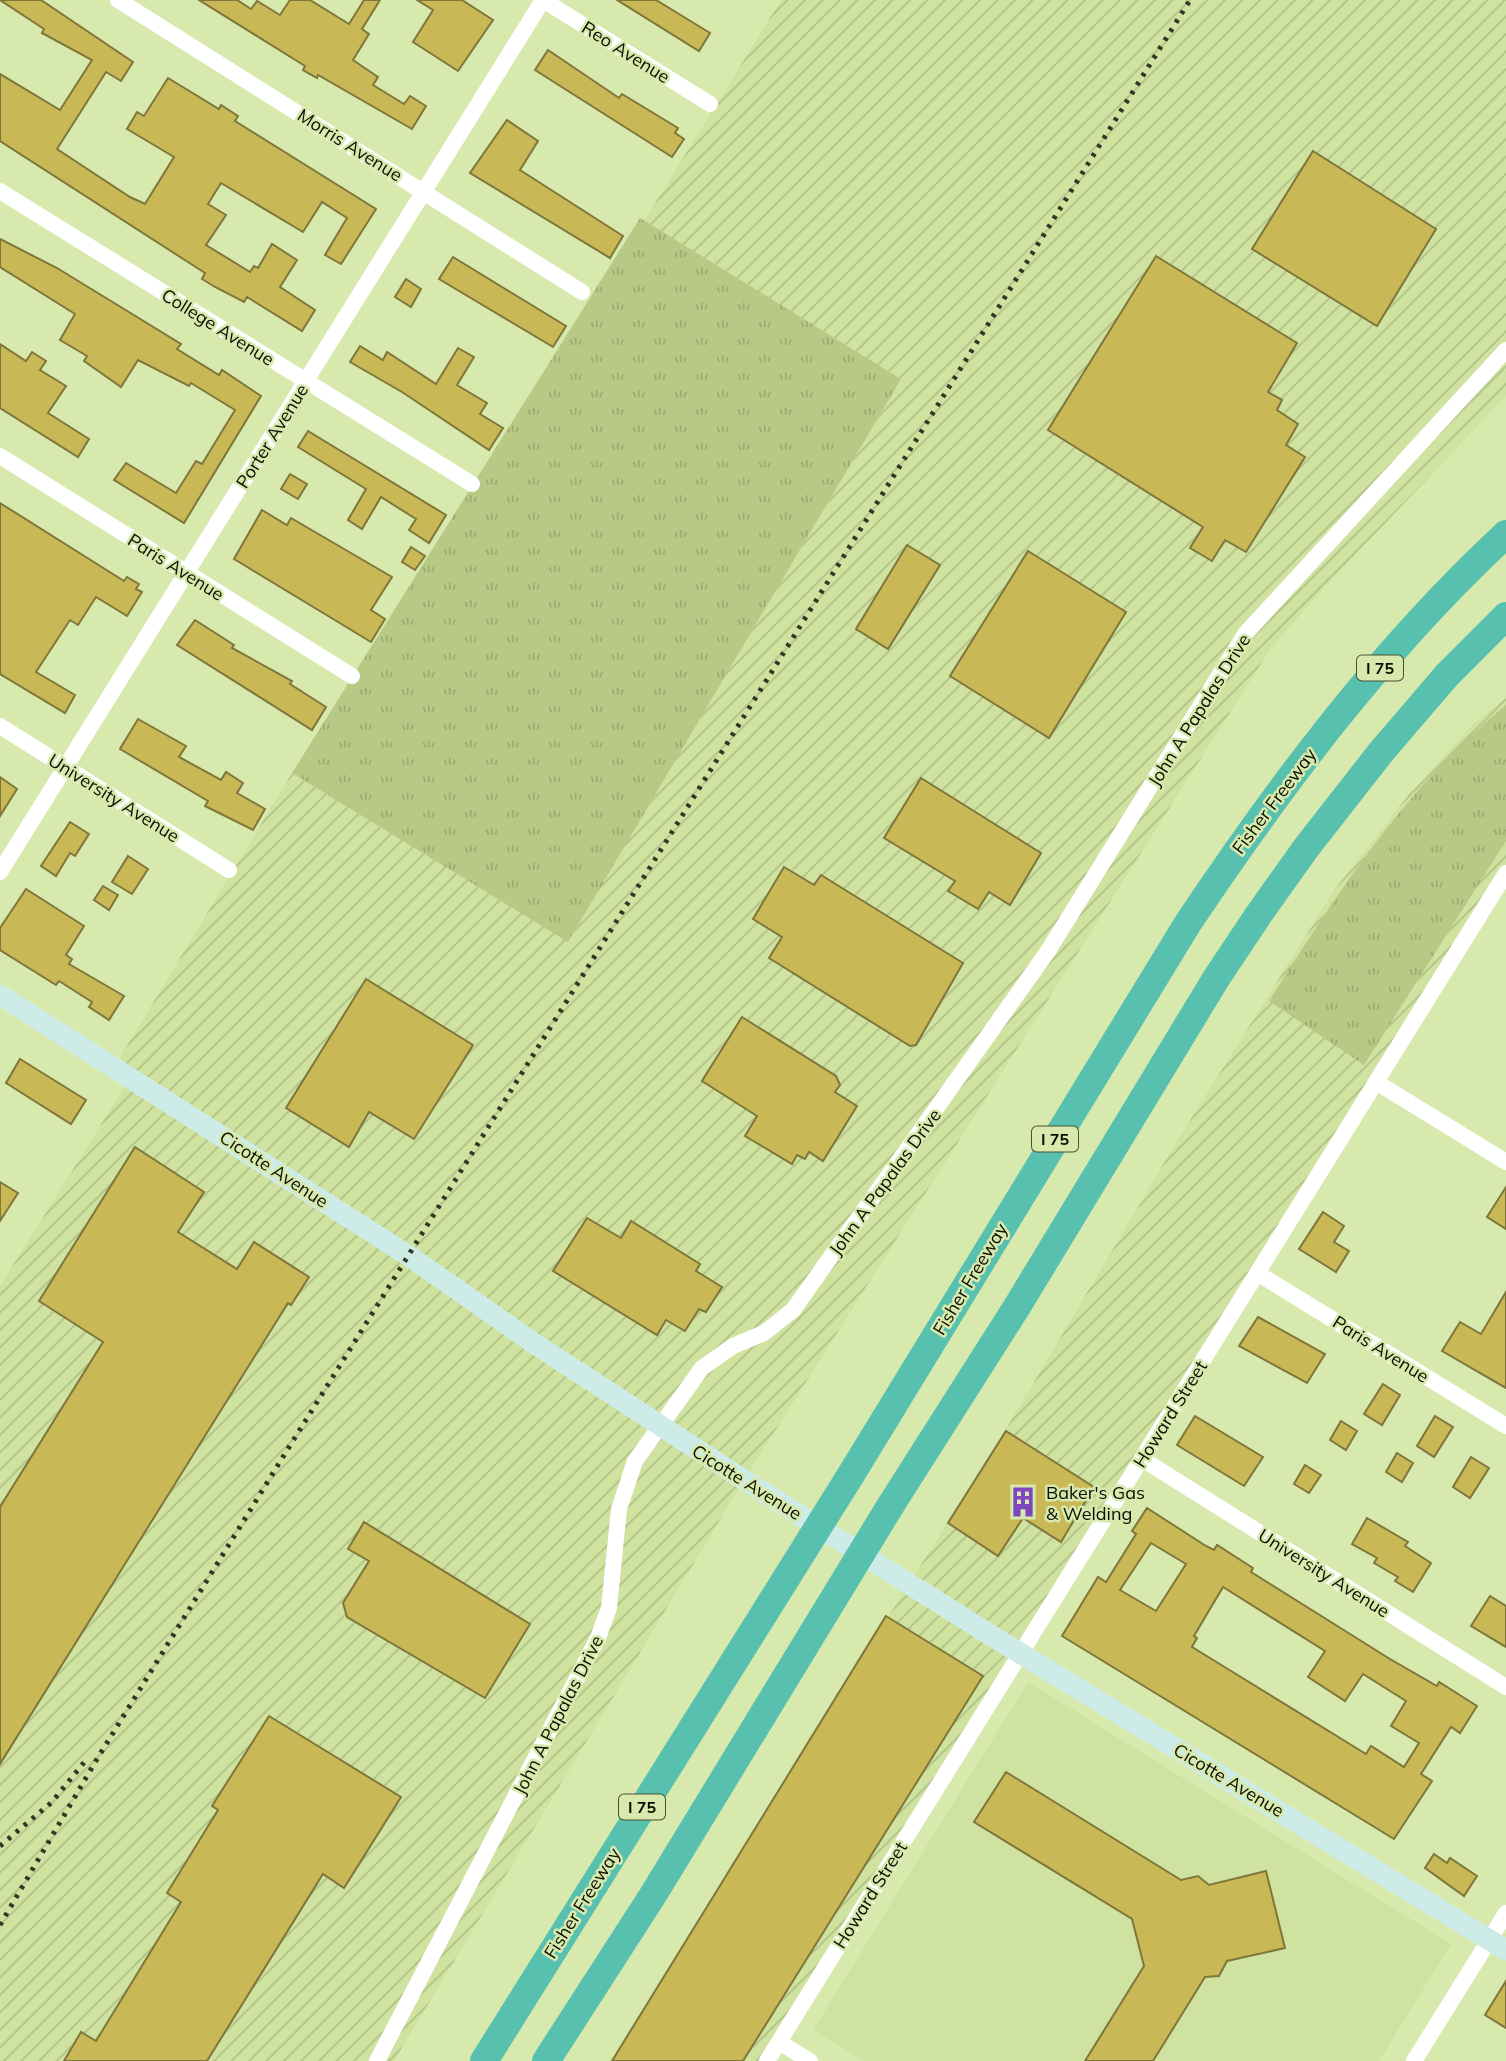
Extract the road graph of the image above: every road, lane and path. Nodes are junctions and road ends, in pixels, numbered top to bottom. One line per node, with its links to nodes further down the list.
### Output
1 (118, 0): 5 (street, Morris Avenue)
2 (543, 0): 3 (street, Reo Avenue); 5 (street, Porter Avenue)
3 (710, 104)
4 (0, 191): 8 (street, College Avenue)
5 (425, 193): 6 (street, Morris Avenue); 8 (street, Porter Avenue)
6 (582, 292)
7 (1506, 350): 27 (street, John A Papalas Drive)
8 (307, 382): 10 (street, College Avenue); 12 (street, Porter Avenue)
9 (0, 456): 12 (street, Paris Avenue)
10 (472, 484)
11 (1506, 534): 36 (highway, Fisher Freeway / I 75)
12 (187, 573): 16 (street, Paris Avenue); 18 (street, Porter Avenue)
13 (1506, 615): 15 (highway)
14 (1506, 638): 15 (highway)
15 (1447, 675): 37 (highway)
16 (352, 676)
17 (0, 726): 18 (street, University Avenue)
18 (66, 768): 19 (street, University Avenue); 20 (street, Porter Avenue)
19 (229, 870)
20 (0, 872)
21 (1506, 873): 22 (street, Howard Street)
22 (1501, 894): 24 (street, Howard Street)
23 (0, 995): 27 (street, Cicotte Avenue)
24 (1376, 1082): 25 (street); 26 (street, Howard Street)
25 (1506, 1162)
26 (1257, 1273): 28 (street, Paris Avenue); 29 (street, Howard Street)
27 (660, 1426): 30 (street, Cicotte Avenue); 35 (street, John A Papalas Drive)
28 (1506, 1426)
29 (1142, 1459): 30 (street, Howard Street); 31 (street, University Avenue)
30 (1022, 1651): 33 (street, Cicotte Avenue); 34 (street, Howard Street)
31 (1506, 1687)
32 (1506, 1913): 33 (street)
33 (1498, 1945): 40 (street)
34 (779, 2042): 38 (street, Howard Street); 39 (street)
35 (377, 2061)
36 (484, 2061)
37 (546, 2061)
38 (767, 2061)
39 (810, 2061)
40 (1414, 2061)

